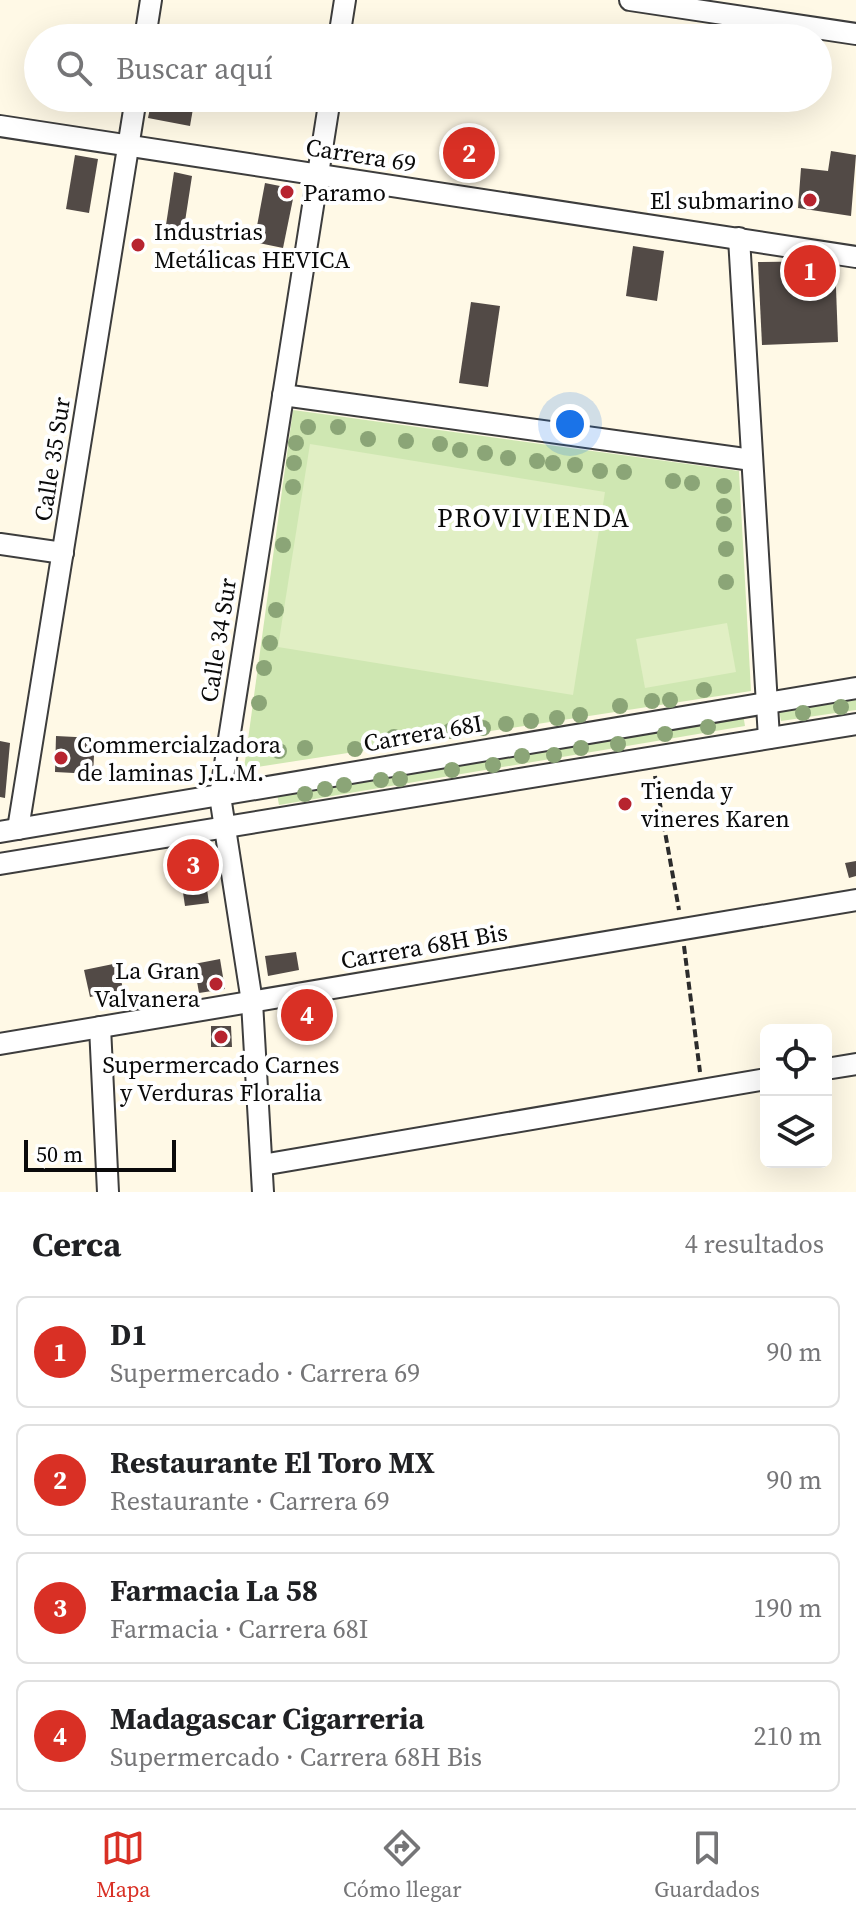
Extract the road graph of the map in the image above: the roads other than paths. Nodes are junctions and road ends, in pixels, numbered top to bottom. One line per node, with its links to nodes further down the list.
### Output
1 (151, 0): 4 (street)
2 (345, 0): 5 (street)
3 (630, 0): 6 (street)
4 (147, 24)
5 (341, 24)
6 (790, 24)
7 (832, 30): 8 (street)
8 (856, 34)
9 (134, 112): 12 (street, Calle 35 Sur)
10 (328, 112): 13 (street, Calle 34 Sur)
11 (0, 126): 12 (street, Carrera 69)
12 (129, 146): 13 (street, Carrera 69); 19 (street, Calle 35 Sur)
13 (318, 175): 14 (street, Carrera 69); 16 (street, Calle 34 Sur)
14 (739, 238): 15 (street, Carrera 69); 17 (street)
15 (856, 257)
16 (283, 395): 17 (street); 24 (street, Calle 34 Sur)
17 (752, 460): 21 (street)
18 (0, 544): 19 (street)
19 (63, 553): 26 (street, Calle 35 Sur)
20 (856, 688): 21 (street, Carrera 68I)
21 (766, 701): 23 (street); 24 (street, Carrera 68I)
22 (856, 724): 23 (street)
23 (769, 738): 25 (street)
24 (220, 796): 25 (street, Calle 34 Sur); 26 (street, Carrera 68I)
25 (225, 826): 27 (street); 29 (street, Calle 34 Sur)
26 (9, 830)
27 (0, 864)
28 (856, 900): 29 (street, Carrera 68H Bis)
29 (252, 1002): 30 (street, Carrera 68H Bis); 35 (street, Calle 34 Sur)
30 (100, 1027): 31 (street, Carrera 68H Bis); 36 (street)
31 (0, 1044)
32 (856, 1064): 33 (street)
33 (832, 1068)
34 (760, 1080): 35 (street)
35 (262, 1165): 37 (street, Calle 34 Sur)
36 (108, 1192)
37 (263, 1192)

